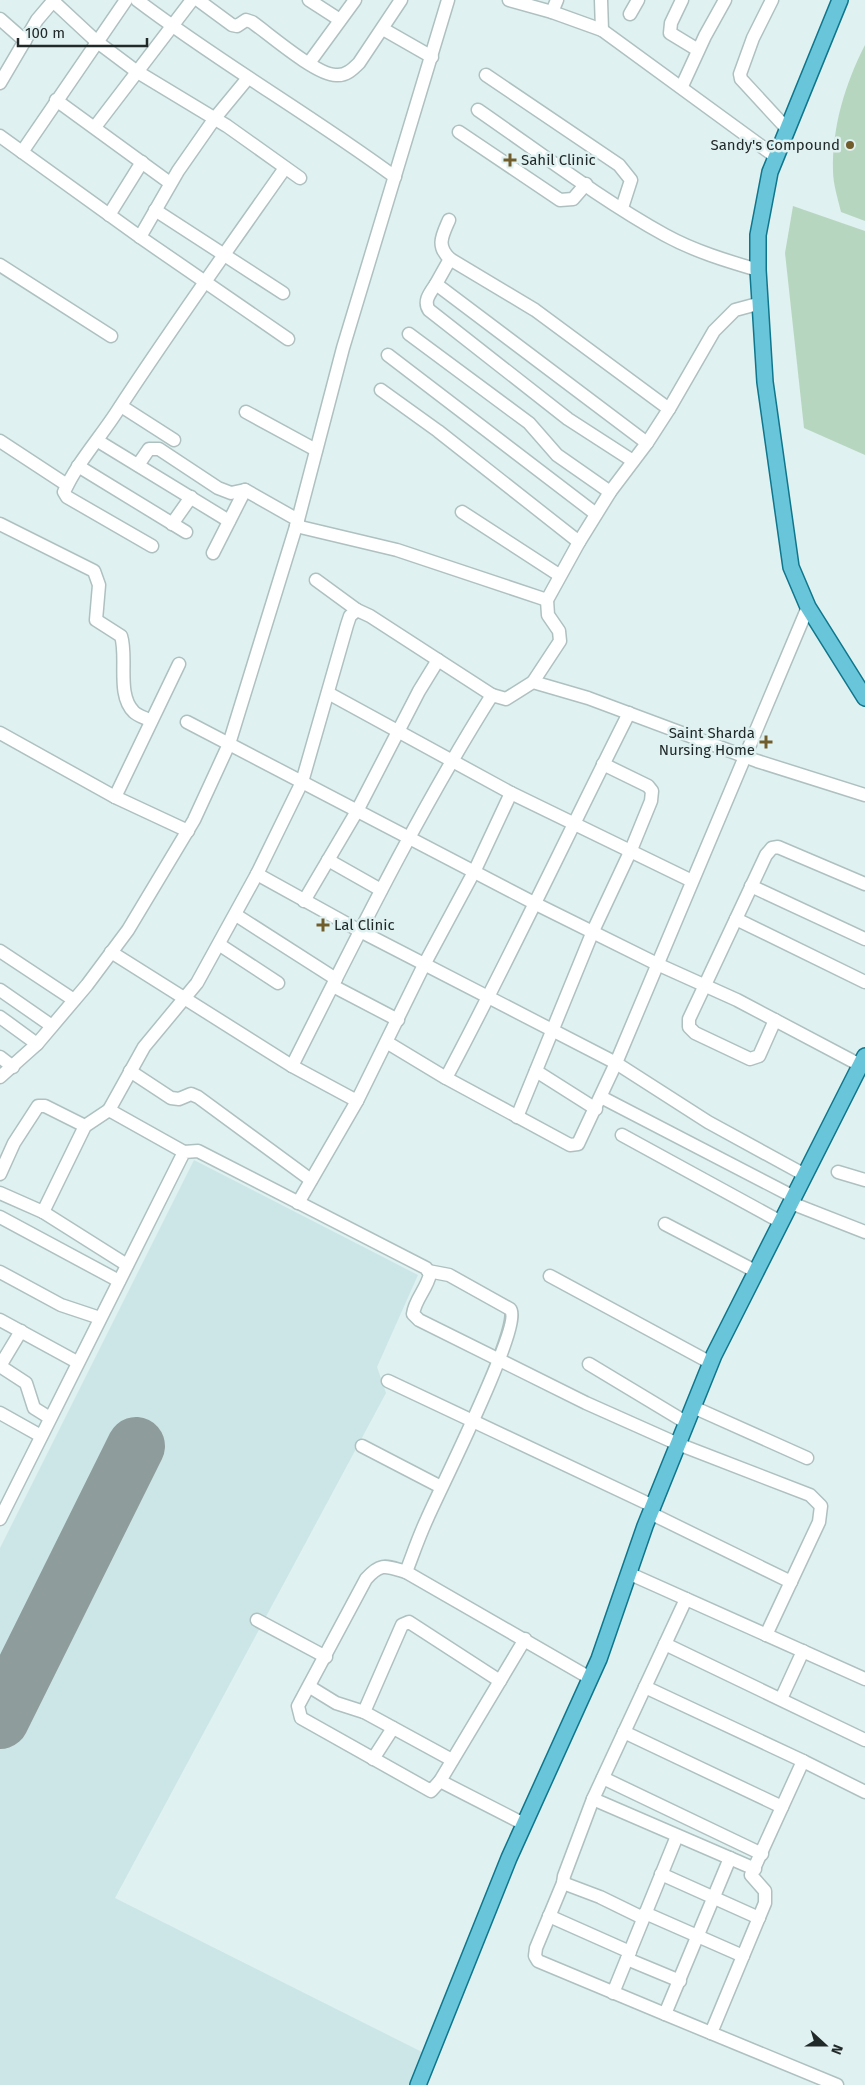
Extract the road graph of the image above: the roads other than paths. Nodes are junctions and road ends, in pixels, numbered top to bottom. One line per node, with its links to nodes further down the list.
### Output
1 (54, 0): 24 (street); 25 (street)
2 (126, 0): 25 (street)
3 (137, 0): 21 (street)
4 (192, 0): 21 (street)
5 (198, 0): 28 (street)
6 (309, 0): 20 (street)
7 (355, 0): 20 (street)
8 (448, 0): 27 (street)
9 (509, 0): 17 (street)
10 (601, 0): 23 (street)
11 (638, 0): 18 (street)
12 (682, 0): 26 (street)
13 (725, 0): 26 (street)
14 (772, 0): 38 (street)
15 (840, 0): 38 (main road)
16 (398, 1): 22 (street)
17 (554, 6): 23 (street)
18 (630, 14)
19 (0, 19): 24 (street)
20 (340, 20): 28 (street)
21 (170, 25): 29 (street); 32 (street)
22 (383, 29): 27 (street); 28 (street)
23 (602, 30): 33 (street)
24 (25, 41): 31 (street)
25 (96, 41): 29 (street); 34 (street)
26 (698, 50): 33 (street)
27 (432, 57): 45 (street)
28 (309, 63)
29 (136, 71): 36 (street); 37 (street)
30 (486, 75): 49 (street)
31 (2, 76)
32 (248, 78): 36 (street); 45 (street)
33 (682, 86): 42 (street)
34 (56, 100): 37 (street); 41 (street)
35 (478, 110): 48 (street)
36 (215, 118): 44 (street); 47 (street)
37 (95, 127): 43 (street)
38 (788, 130): 42 (main road)
39 (459, 132): 48 (street)
40 (0, 136): 41 (street)
41 (22, 152): 51 (street)
42 (776, 157): 57 (main road)
43 (142, 162): 47 (street); 51 (street)
44 (285, 168): 46 (street); 54 (street)
45 (395, 177): 74 (street)
46 (300, 178)
47 (170, 183): 50 (street)
48 (586, 184): 49 (street)
49 (622, 208): 57 (street)
50 (155, 210): 53 (street); 54 (street)
51 (108, 215): 53 (street)
52 (449, 220): 55 (street)
53 (140, 238): 58 (street)
54 (225, 256): 58 (street); 60 (street)
55 (450, 259): 59 (street); 68 (street)
56 (0, 264): 63 (street)
57 (758, 270): 61 (main road)
58 (206, 282): 64 (street); 67 (street)
59 (436, 284): 73 (street); 75 (street)
60 (283, 293)
61 (761, 303): 68 (street); 95 (main road)
62 (409, 334): 80 (street)
63 (111, 336)
64 (288, 339)
65 (388, 355): 83 (street)
66 (381, 390): 89 (street)
67 (121, 406): 70 (street); 72 (street)
68 (669, 409): 73 (street)
69 (246, 412): 74 (street)
70 (174, 440)
71 (0, 441): 78 (street)
72 (98, 441): 76 (street); 77 (street)
73 (647, 443): 75 (street)
74 (316, 450): 85 (street)
75 (633, 461): 80 (street)
76 (138, 465): 79 (street); 81 (street)
77 (78, 466): 78 (street); 87 (street)
78 (67, 484): 90 (street)
79 (245, 490): 84 (street); 85 (street)
80 (610, 492): 83 (street)
81 (191, 497): 84 (street); 87 (street)
82 (462, 512): 92 (street)
83 (596, 514): 89 (street)
84 (229, 521): 91 (street)
85 (297, 523): 94 (street); 108 (street)
86 (0, 524): 104 (street)
87 (172, 524): 88 (street)
88 (186, 532)
89 (579, 542): 92 (street)
90 (152, 546)
91 (213, 554)
92 (559, 575): 94 (street)
93 (316, 580): 96 (street)
94 (547, 600): 99 (street)
95 (808, 607): 102 (main road); 109 (street)
96 (358, 610): 97 (street); 100 (street)
97 (438, 660): 101 (street); 106 (street)
98 (179, 664): 104 (street)
99 (532, 682): 101 (street); 103 (street)
100 (328, 693): 106 (street); 112 (street)
101 (492, 695): 110 (street)
102 (865, 698)
103 (629, 712): 109 (street); 111 (street)
104 (151, 721): 115 (street)
105 (188, 722): 108 (street)
106 (398, 732): 110 (street); 116 (street)
107 (0, 733): 115 (street)
108 (229, 744): 112 (street); 118 (street)
109 (745, 756): 114 (street); 124 (street)
110 (451, 761): 113 (street); 119 (street)
111 (603, 764): 117 (street); 120 (street)
112 (302, 782): 116 (street); 123 (street)
113 (511, 793): 117 (street); 122 (street)
114 (865, 795)
115 (115, 797): 118 (street)
116 (357, 811): 119 (street); 121 (street)
117 (572, 825): 120 (street); 129 (street)
118 (188, 831): 137 (street)
119 (409, 838): 122 (street); 127 (street)
120 (631, 850): 124 (street); 133 (street)
121 (328, 860): 127 (street); 128 (street)
122 (475, 870): 129 (street); 138 (street)
123 (256, 874): 128 (street); 130 (street)
124 (692, 881): 139 (street)
125 (865, 884): 126 (street)
126 (751, 886): 131 (street); 134 (street)
127 (381, 890): 132 (street)
128 (304, 901): 132 (street)
129 (536, 904): 133 (street); 145 (street)
130 (236, 914): 135 (street); 140 (street)
131 (736, 919): 141 (street); 143 (street)
132 (360, 931): 138 (street); 140 (street)
133 (593, 931): 139 (street); 152 (street)
134 (865, 939)
135 (220, 945): 142 (street); 147 (street)
136 (0, 951): 146 (street)
137 (111, 952): 146 (street); 147 (street)
138 (425, 963): 145 (street); 149 (street)
139 (657, 964): 143 (street); 157 (street)
140 (334, 982): 149 (street); 158 (street)
141 (865, 982)
142 (278, 983)
143 (706, 985): 150 (street); 150 (street)
144 (0, 990): 151 (street)
145 (487, 995): 152 (street); 163 (street)
146 (74, 1000): 151 (street)
147 (184, 1000): 158 (street); 160 (street)
148 (0, 1017): 154 (street)
149 (398, 1020): 153 (street)
150 (775, 1020): 156 (street)
151 (52, 1026): 154 (street)
152 (554, 1029): 157 (street); 161 (street)
153 (388, 1043): 163 (street); 164 (street)
154 (38, 1044): 159 (street)
155 (0, 1057): 159 (street)
156 (862, 1061): 173 (main road)
157 (616, 1063): 165 (street); 173 (street)
158 (292, 1066): 164 (street)
159 (13, 1067): 162 (street)
160 (130, 1071): 166 (street); 174 (street)
161 (536, 1071): 165 (street); 167 (street)
162 (0, 1077)
163 (446, 1078): 167 (street)
164 (357, 1101): 174 (street)
165 (599, 1103): 167 (street); 177 (street)
166 (109, 1110): 168 (street); 170 (street)
167 (517, 1117)
168 (85, 1126): 172 (street); 179 (street)
169 (622, 1135): 181 (street)
170 (184, 1152): 178 (street); 184 (street)
171 (838, 1172): 175 (street)
172 (0, 1174)
173 (805, 1174): 177 (main road)
174 (311, 1180): 178 (street)
175 (865, 1180)
176 (0, 1193): 179 (street)
177 (792, 1200): 181 (main road); 183 (street)
178 (298, 1203): 185 (street)
179 (43, 1212): 184 (street)
180 (0, 1218): 189 (street)
181 (781, 1222): 186 (main road)
182 (665, 1224): 186 (street)
183 (865, 1232)
184 (127, 1265): 189 (street)
185 (428, 1271): 193 (street); 193 (street)
186 (756, 1272): 195 (main road)
187 (1, 1274): 190 (street)
188 (550, 1276): 195 (street)
189 (119, 1281): 190 (street)
190 (100, 1318): 194 (street)
191 (0, 1320): 192 (street)
192 (21, 1331): 194 (street); 197 (street)
193 (499, 1361): 202 (street); 205 (street)
194 (77, 1362): 201 (street)
195 (710, 1363): 199 (main road)
196 (589, 1364): 203 (street)
197 (0, 1366): 201 (street)
198 (388, 1381): 202 (street)
199 (693, 1407): 203 (main road); 207 (street)
200 (0, 1413): 204 (street)
201 (50, 1418): 204 (street)
202 (473, 1421): 208 (street); 209 (street)
203 (687, 1423): 205 (main road)
204 (41, 1436): 210 (street)
205 (678, 1444): 209 (main road); 213 (street)
206 (362, 1446): 208 (street)
207 (807, 1458)
208 (441, 1487): 211 (street)
209 (651, 1510): 212 (main road); 213 (street)
210 (0, 1519)
211 (406, 1572): 217 (street); 220 (street)
212 (628, 1572): 214 (street); 221 (main road)
213 (791, 1582): 216 (street)
214 (686, 1599): 216 (street); 218 (street)
215 (257, 1620): 220 (street)
216 (766, 1635): 219 (street)
217 (525, 1639): 221 (street); 223 (street)
218 (665, 1644): 225 (street); 226 (street)
219 (803, 1651): 222 (street); 226 (street)
220 (326, 1657): 224 (street)
221 (590, 1678): 239 (main road)
222 (865, 1679)
223 (500, 1681): 227 (street); 232 (street)
224 (310, 1687): 227 (street); 231 (street)
225 (645, 1688): 229 (street); 233 (street)
226 (782, 1699): 230 (street)
227 (364, 1712): 228 (street)
228 (392, 1728): 231 (street); 232 (street)
229 (624, 1732): 234 (street); 238 (street)
230 (865, 1740)
231 (373, 1760): 235 (street)
232 (452, 1760): 235 (street)
233 (803, 1761): 236 (street); 238 (street)
234 (603, 1778): 237 (street); 241 (street)
235 (440, 1781): 239 (street)
236 (865, 1792)
237 (593, 1799): 240 (street); 245 (street)
238 (782, 1806): 241 (street)
239 (524, 1824): 257 (main road)
240 (677, 1836): 242 (street); 244 (street)
241 (762, 1854): 243 (street)
242 (730, 1858): 243 (street); 246 (street)
243 (755, 1869): 249 (street)
244 (661, 1874): 246 (street); 247 (street)
245 (564, 1883): 247 (street); 248 (street)
246 (714, 1897): 249 (street); 250 (street)
247 (644, 1915): 250 (street); 251 (street)
248 (550, 1916): 251 (street); 254 (street)
249 (759, 1918): 252 (street)
250 (698, 1935): 252 (street); 253 (street)
251 (628, 1955): 253 (street); 254 (street)
252 (743, 1956): 256 (street)
253 (680, 1981): 255 (street)
254 (613, 1993): 255 (street)
255 (665, 2014): 256 (street)
256 (711, 2033): 258 (street)
257 (418, 2085)
258 (837, 2085)

